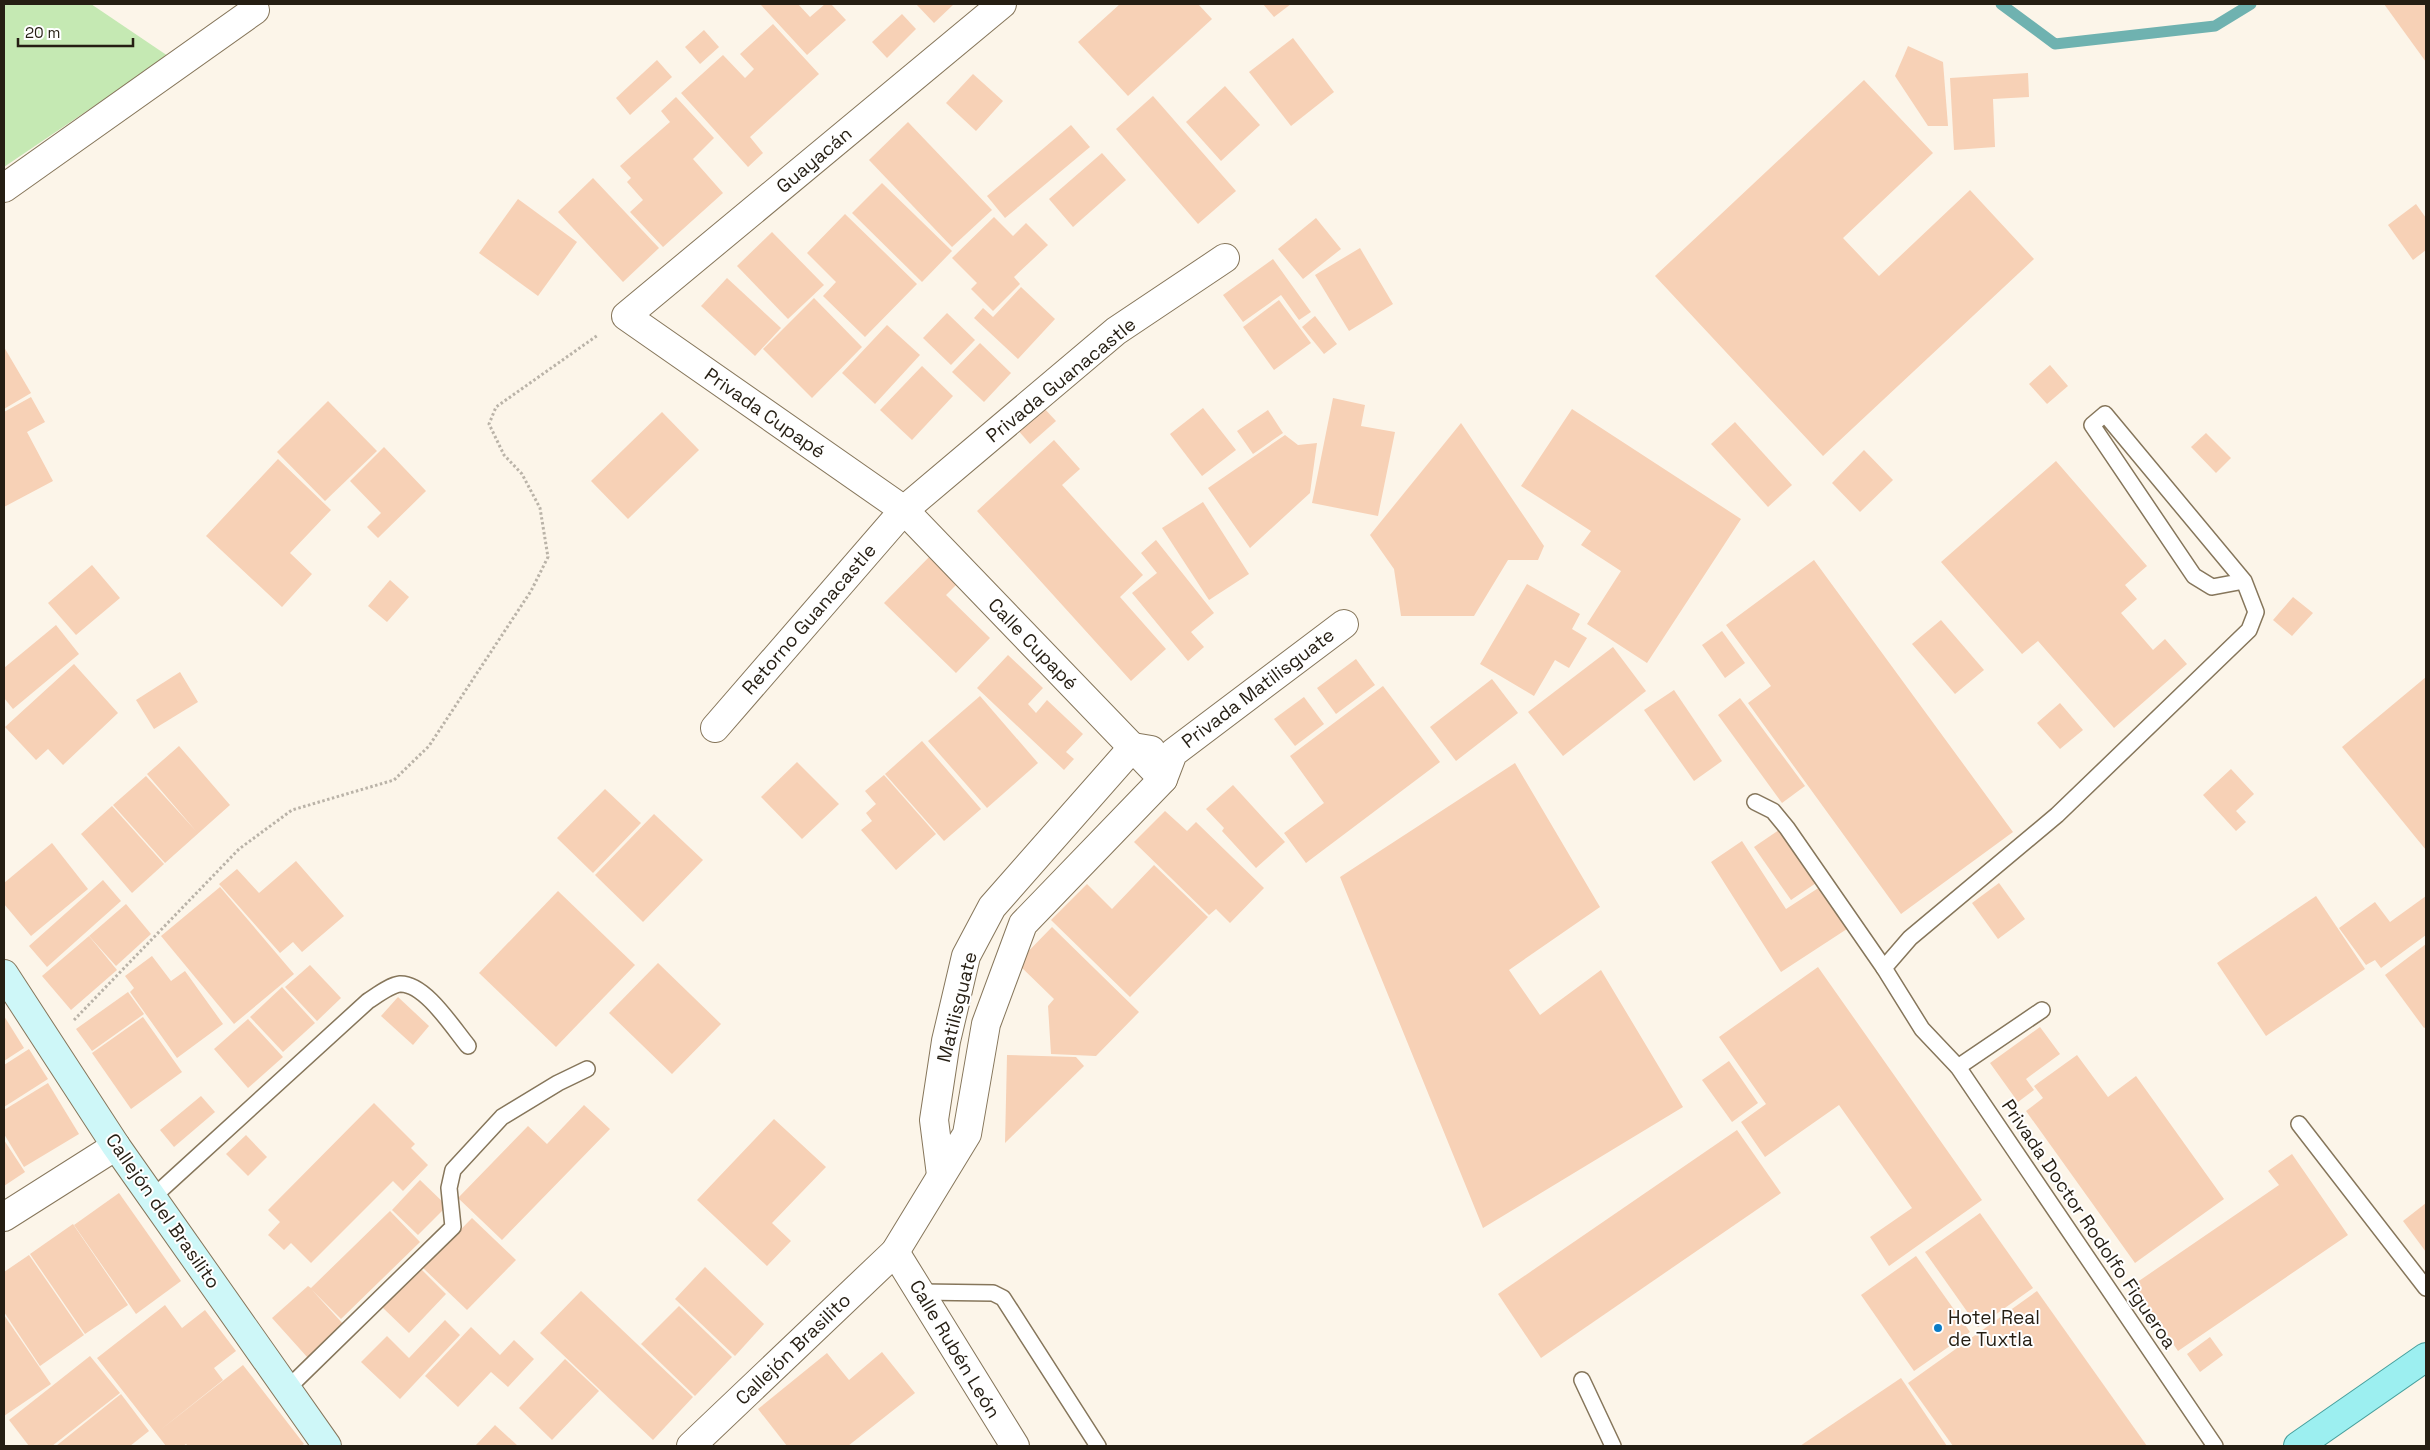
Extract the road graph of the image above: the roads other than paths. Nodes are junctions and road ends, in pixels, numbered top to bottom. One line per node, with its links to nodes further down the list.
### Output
1 (1002, 4): 5 (street, Guayacán)
2 (254, 10): 3 (street)
3 (4, 188)
4 (1225, 258): 6 (street, Privada Guanacastle)
5 (626, 316): 6 (street, Privada Cupapé)
6 (904, 510): 9 (street, Retorno Guanacastle); 10 (street, Calle Cupapé)
7 (2244, 581): 7 (lane); 14 (lane)
8 (1344, 624): 11 (street, Privada Matilisguate)
9 (715, 728)
10 (1133, 747): 11 (street, Privada Matilisguate); 12 (street, Calle Cupapé); 22 (street, Matilisguate)
11 (1173, 753): 12 (street, Privada Matilisguate)
12 (1163, 779): 22 (street, Matilisguate)
13 (1755, 802): 14 (lane, Privada Doctor Rodolfo Figueroa)
14 (1884, 968): 18 (lane, Privada Doctor Rodolfo Figueroa)
15 (4, 974): 21 (street, Callejón del Brasilito)
16 (2042, 1010): 18 (lane)
17 (468, 1046): 23 (lane)
18 (1958, 1067): 36 (lane, Privada Doctor Rodolfo Figueroa)
19 (587, 1068): 30 (lane)
20 (2299, 1124): 26 (lane)
21 (116, 1146): 23 (street, Callejón del Brasilito); 24 (street)
22 (940, 1175): 25 (street, Matilisguate)
23 (153, 1197): 30 (street, Callejón del Brasilito)
24 (4, 1217)
25 (895, 1252): 27 (street, Calle Rubén León); 32 (street, Callejón Brasilito)
26 (2426, 1288)
27 (920, 1292): 33 (street, Calle Rubén León); 34 (lane)
28 (2426, 1357): 37 (main road)
29 (1582, 1380): 35 (lane)
30 (287, 1389): 31 (street, Callejón del Brasilito)
31 (327, 1446)
32 (692, 1446)
33 (1014, 1446)
34 (1098, 1446)
35 (1613, 1446)
36 (2215, 1446)
37 (2298, 1446)

